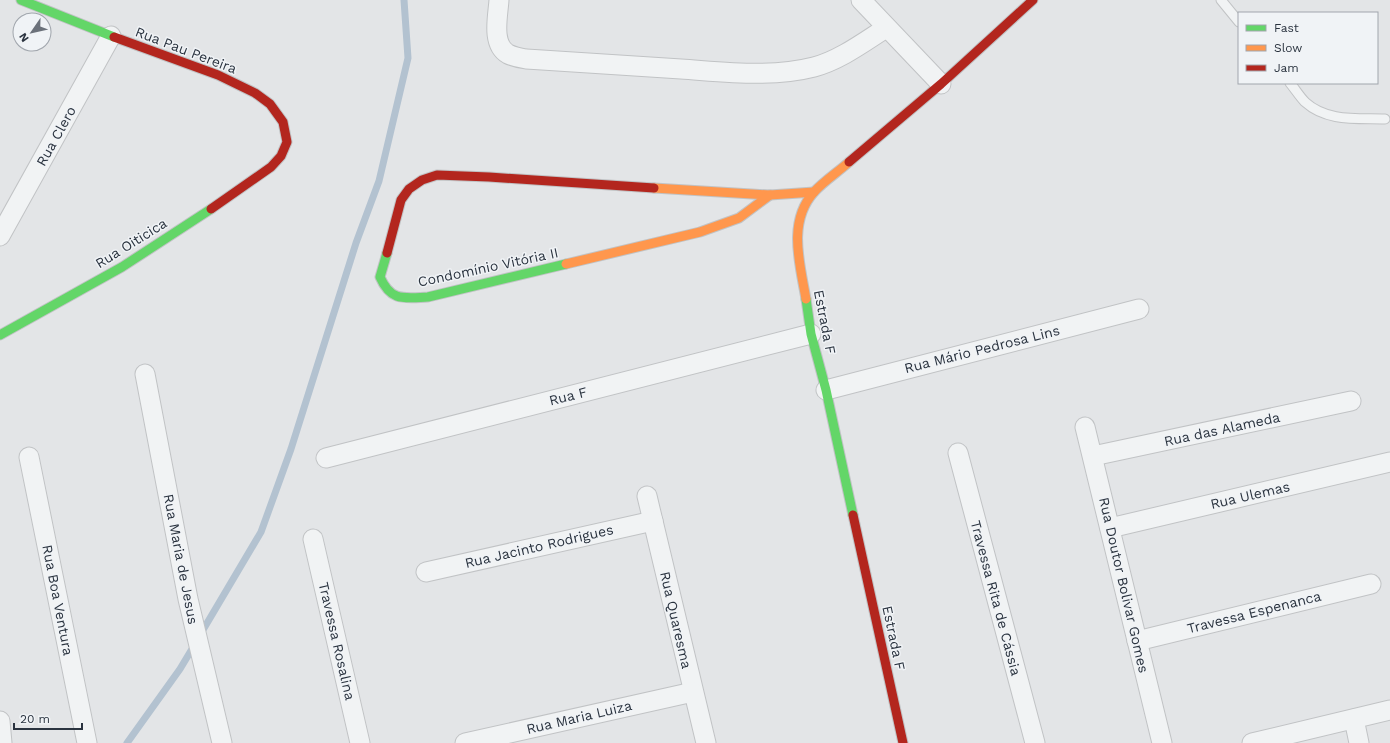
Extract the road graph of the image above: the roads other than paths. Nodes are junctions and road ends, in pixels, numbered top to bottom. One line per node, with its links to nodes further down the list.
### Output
1 (21, 0): 8 (street, Rua Pau Pereira)
2 (499, 0): 7 (street)
3 (861, 0): 7 (street)
4 (1033, 0): 9 (street, Estrada F)
5 (1221, 0): 6 (lane)
6 (1238, 21)
7 (886, 28): 9 (street)
8 (112, 36): 12 (street, Rua Pau Pereira); 15 (street, Rua Clero)
9 (941, 84): 13 (street, Estrada F)
10 (1291, 84): 11 (lane)
11 (1385, 119)
12 (271, 167): 18 (street, Rua Oiticica)
13 (814, 192): 14 (street, Condomínio Vitória II); 17 (street, Estrada F)
14 (770, 195): 14 (street, Condomínio Vitória II)
15 (0, 236)
16 (1139, 309): 20 (street, Rua Mário Pedrosa Lins)
17 (811, 334): 20 (street, Estrada F); 26 (street, Rua F)
18 (0, 335)
19 (145, 374): 41 (street, Rua Maria de Jesus)
20 (826, 390): 45 (street, Estrada F)
21 (1351, 401): 25 (street, Rua das Alameda)
22 (1085, 427): 25 (street, Rua Doutor Bolivar Gomes)
23 (958, 453): 46 (street, Travessa Rita de Cássia)
24 (29, 456): 40 (street, Rua Boa Ventura)
25 (1093, 456): 30 (street, Rua Doutor Bolivar Gomes)
26 (326, 458)
27 (1390, 462): 30 (street, Rua Ulemas)
28 (647, 496): 29 (street, Rua Quaresma)
29 (653, 521): 32 (street, Rua Jacinto Rodrigues); 35 (street, Rua Quaresma)
30 (1110, 528): 34 (street, Rua Doutor Bolivar Gomes)
31 (313, 539): 42 (street, Travessa Rosalina)
32 (426, 572)
33 (1371, 584): 34 (street, Travessa Espenanca)
34 (1137, 641): 47 (street, Rua Doutor Bolivar Gomes)
35 (693, 692): 43 (street, Rua Maria Luiza); 44 (street, Rua Quaresma)
36 (1390, 710): 37 (street)
37 (1354, 719): 48 (street); 49 (street)
38 (0, 720): 39 (street)
39 (2, 743)
40 (87, 743)
41 (222, 743)
42 (360, 743)
43 (465, 743)
44 (706, 743)
45 (903, 743)
46 (1035, 743)
47 (1162, 743)
48 (1252, 743)
49 (1359, 743)

